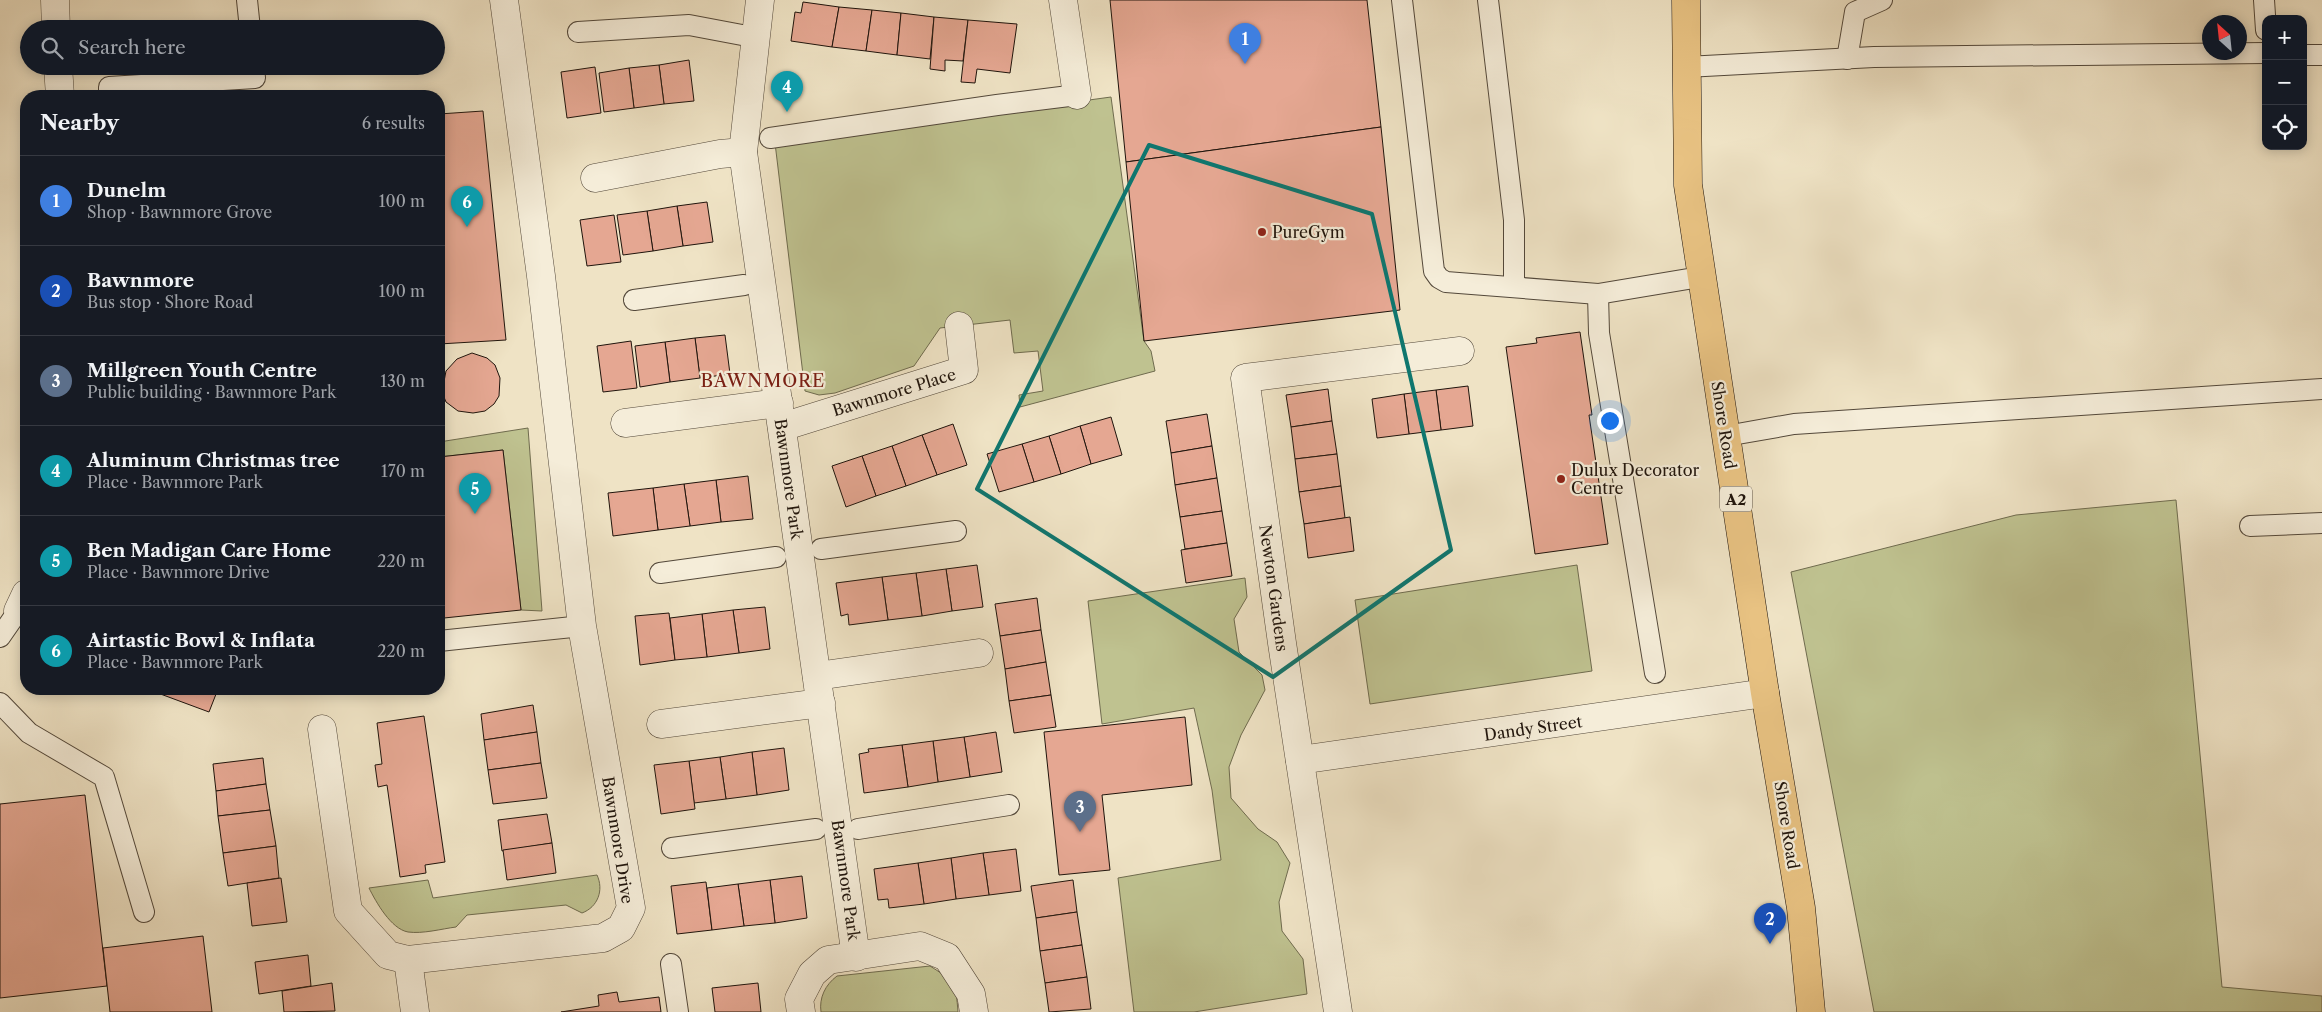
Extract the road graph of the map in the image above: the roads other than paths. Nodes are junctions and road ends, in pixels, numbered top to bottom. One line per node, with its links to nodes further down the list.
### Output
1 (54, 0): 12 (street)
2 (247, 0): 13 (lane)
3 (504, 0): 47 (street, Bawnmore Drive)
4 (760, 0): 27 (street, Bawnmore Park)
5 (1063, 0): 25 (street)
6 (1402, 0): 31 (lane)
7 (1488, 0): 31 (lane)
8 (1686, 0): 20 (main road, Shore Road / A2)
9 (1882, 0): 19 (lane)
10 (2264, 0): 11 (lane)
11 (2265, 15)
12 (55, 20)
13 (249, 20)
14 (578, 32): 15 (lane)
15 (742, 35)
16 (2262, 53): 19 (lane)
17 (2307, 55): 18 (lane)
18 (2322, 56)
19 (1847, 59): 20 (lane)
20 (1686, 68): 29 (main road, Shore Road / A2)
21 (59, 75): 23 (street)
22 (255, 75): 24 (lane)
23 (60, 90)
24 (130, 90)
25 (1077, 95): 26 (lane)
26 (770, 138)
27 (743, 152): 28 (street); 37 (street, Bawnmore Park)
28 (595, 178)
29 (1700, 277): 32 (lane); 39 (main road, Shore Road / A2)
30 (744, 285): 33 (lane)
31 (1514, 286): 32 (lane)
32 (1598, 294): 51 (lane)
33 (634, 300)
34 (959, 326): 37 (street, Bawnmore Place)
35 (1460, 351): 58 (street, Newton Gardens)
36 (2322, 388): 39 (lane)
37 (781, 415): 38 (street); 52 (street, Bawnmore Park)
38 (625, 422)
39 (1726, 436): 53 (main road, Shore Road / A2)
40 (2322, 523): 41 (lane)
41 (2250, 526)
42 (956, 531): 43 (lane)
43 (821, 549)
44 (776, 558): 45 (lane)
45 (660, 573)
46 (20, 606): 48 (lane)
47 (582, 626): 49 (lane); 65 (street, Bawnmore Drive)
48 (0, 638)
49 (445, 641)
50 (979, 653): 52 (street)
51 (1655, 673)
52 (817, 676): 55 (street, Bawnmore Park)
53 (1765, 693): 58 (street, Dandy Street); 67 (main road, Shore Road / A2)
54 (0, 703): 63 (lane)
55 (821, 703): 56 (street); 64 (street, Bawnmore Park)
56 (661, 724)
57 (322, 729): 65 (street, Bawnmore Drive)
58 (1300, 760): 72 (street, Newton Gardens)
59 (1009, 805): 61 (lane)
60 (816, 829): 62 (lane)
61 (858, 829)
62 (672, 848)
63 (144, 912)
64 (856, 957): 70 (street, Bawnmore Park); 71 (street, Bawnmore Park)
65 (408, 960): 68 (street)
66 (671, 964): 69 (lane)
67 (1812, 1007)
68 (415, 1012)
69 (678, 1012)
70 (801, 1012)
71 (974, 1012)
72 (1338, 1012)

